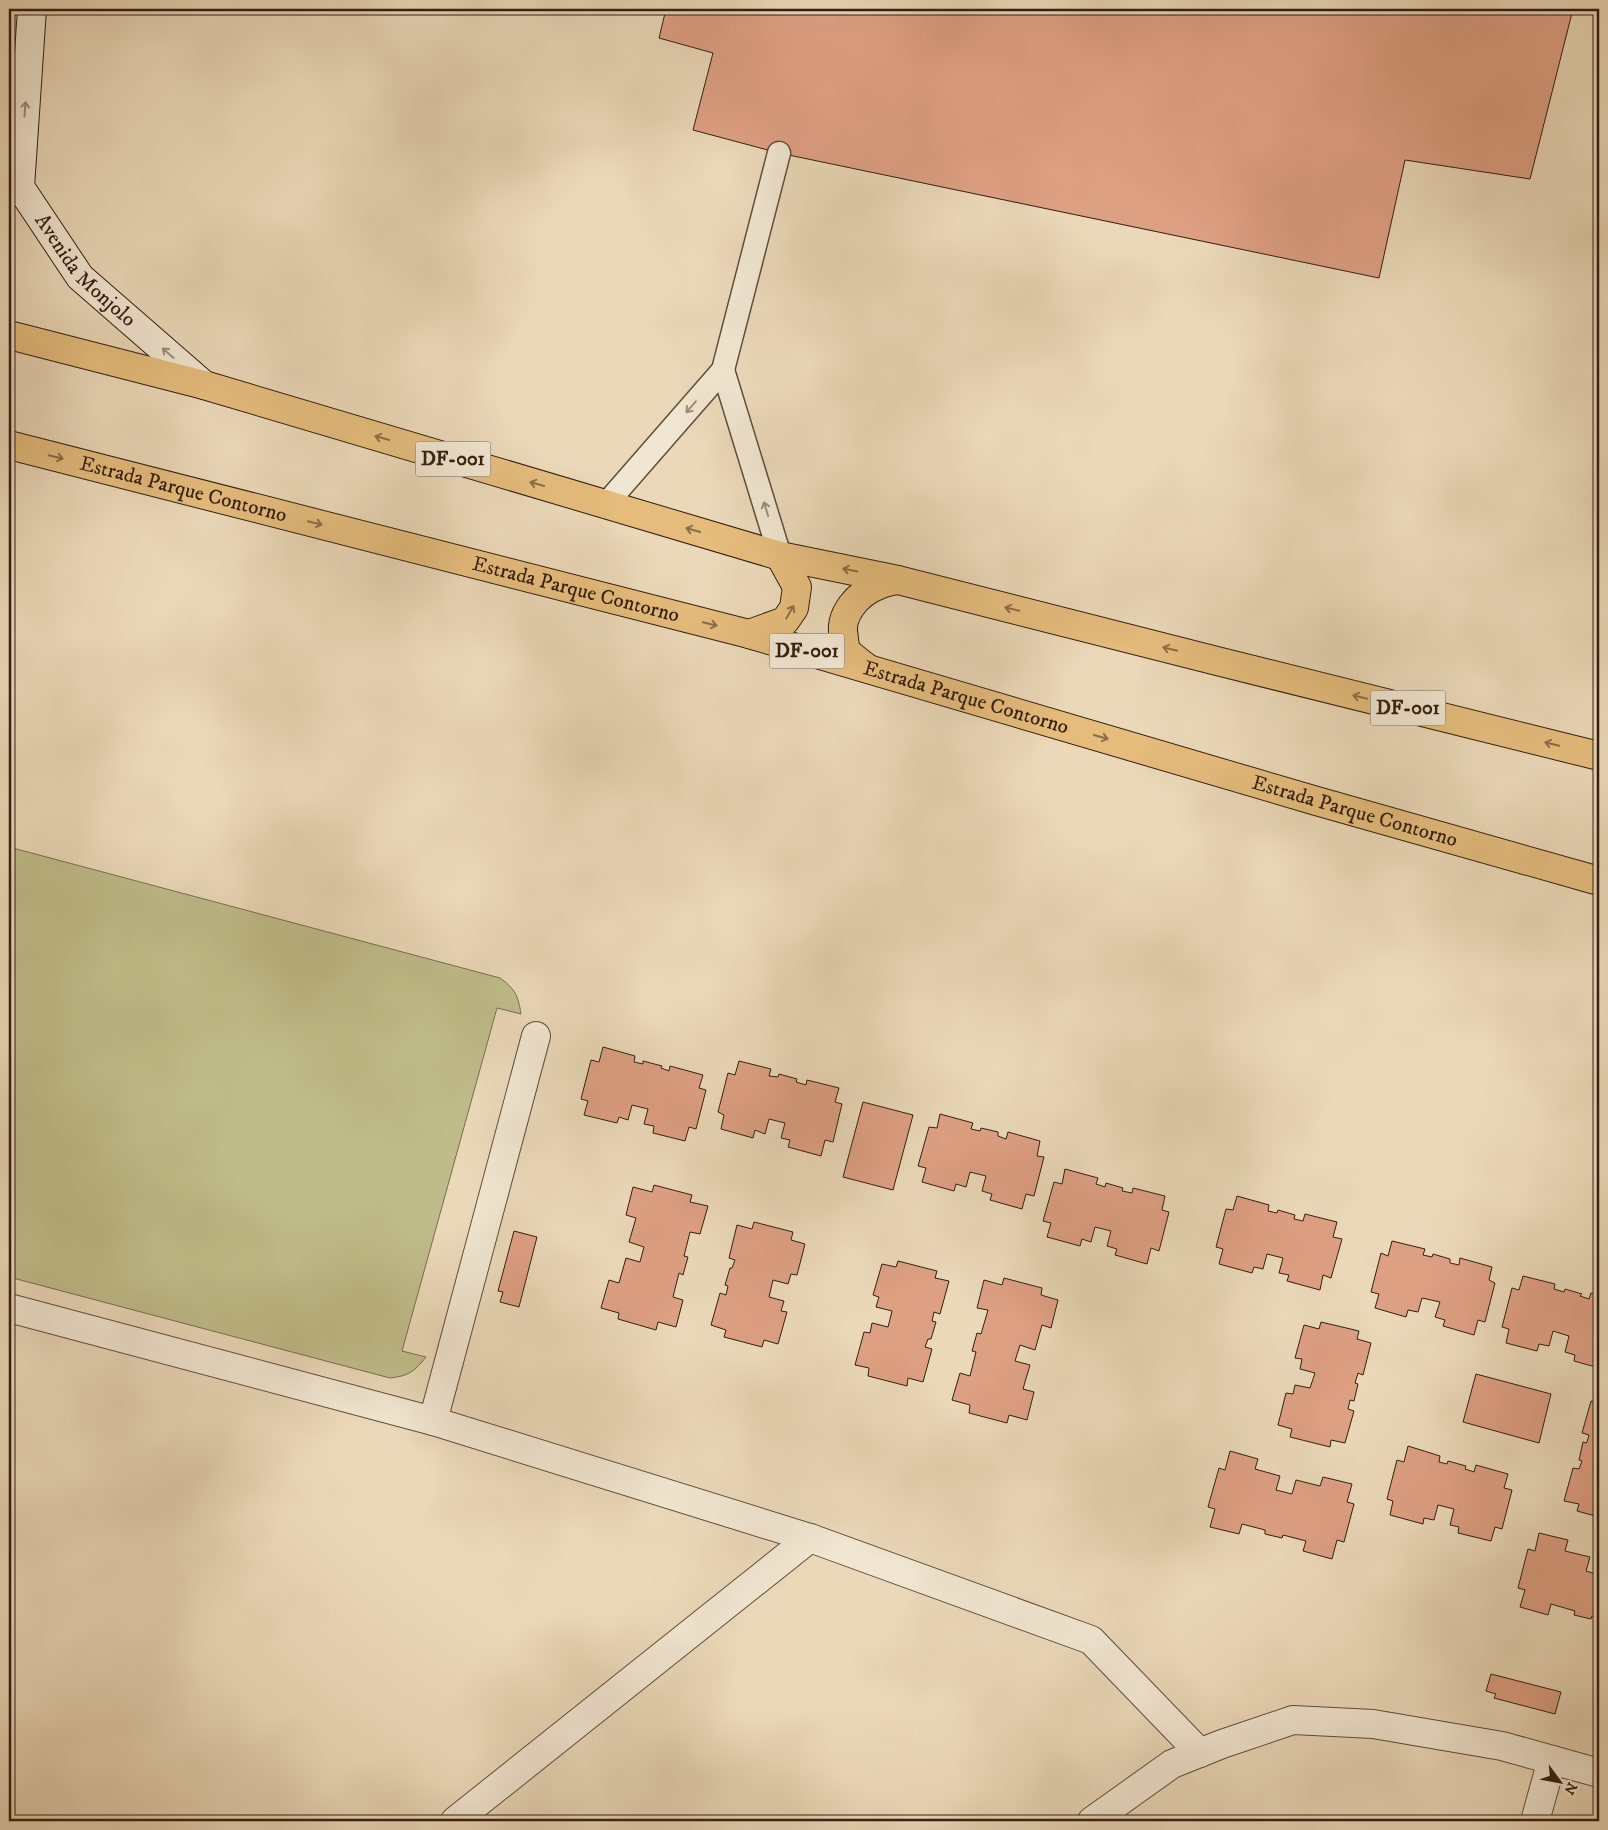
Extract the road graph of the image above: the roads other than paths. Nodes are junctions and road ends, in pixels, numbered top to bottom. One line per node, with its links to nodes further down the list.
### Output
1 (32, 9): 5 (street, Avenida Monjolo, one-way to 1)
2 (779, 153): 4 (lane)
3 (9, 335): 5 (highway, DF-001)
4 (723, 370): 7 (lane, one-way to 7); 8 (lane, one-way to 4)
5 (204, 385): 7 (highway, DF-001, one-way to 5)
6 (9, 445): 10 (highway, Estrada Parque Contorno / DF-001, one-way to 10)
7 (606, 504): 8 (highway, DF-001, one-way to 7)
8 (780, 556): 9 (highway, DF-001, one-way to 8); 10 (highway, one-way to 8)
9 (898, 580): 11 (highway); 12 (highway, DF-001, one-way to 9)
10 (749, 634): 11 (highway, Estrada Parque Contorno / DF-001)
11 (867, 668): 13 (highway, Estrada Parque Contorno / DF-001, one-way to 13)
12 (1599, 756)
13 (1599, 881)
14 (536, 1036): 16 (street)
15 (9, 1308): 16 (street)
16 (433, 1421): 17 (street)
17 (810, 1538): 18 (street); 21 (street)
18 (1200, 1753): 19 (street); 22 (street)
19 (1552, 1760): 20 (street); 23 (street)
20 (1599, 1773)
21 (455, 1821)
22 (1092, 1821)
23 (1535, 1821)

